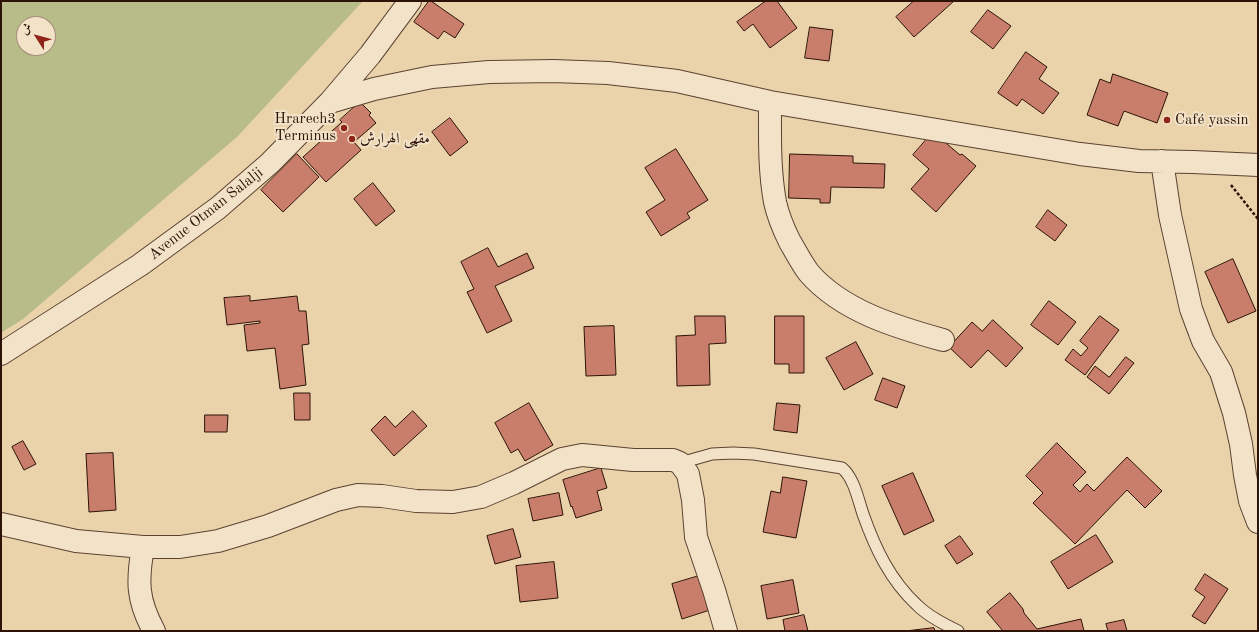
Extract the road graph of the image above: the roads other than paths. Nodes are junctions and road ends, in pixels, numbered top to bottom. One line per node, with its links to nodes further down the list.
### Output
1 (410, 1): 2 (street, Avenue Otman Salalji)
2 (330, 102): 3 (street); 7 (street, Avenue Otman Salalji)
3 (770, 102): 4 (street); 6 (street)
4 (1162, 161): 5 (street); 9 (street)
5 (1258, 165)
6 (943, 340)
7 (1, 354)
8 (680, 463): 11 (street); 13 (street); 14 (lane)
9 (1258, 522)
10 (1, 524): 11 (street)
11 (143, 547): 12 (street)
12 (154, 631)
13 (726, 631)
14 (958, 631)

